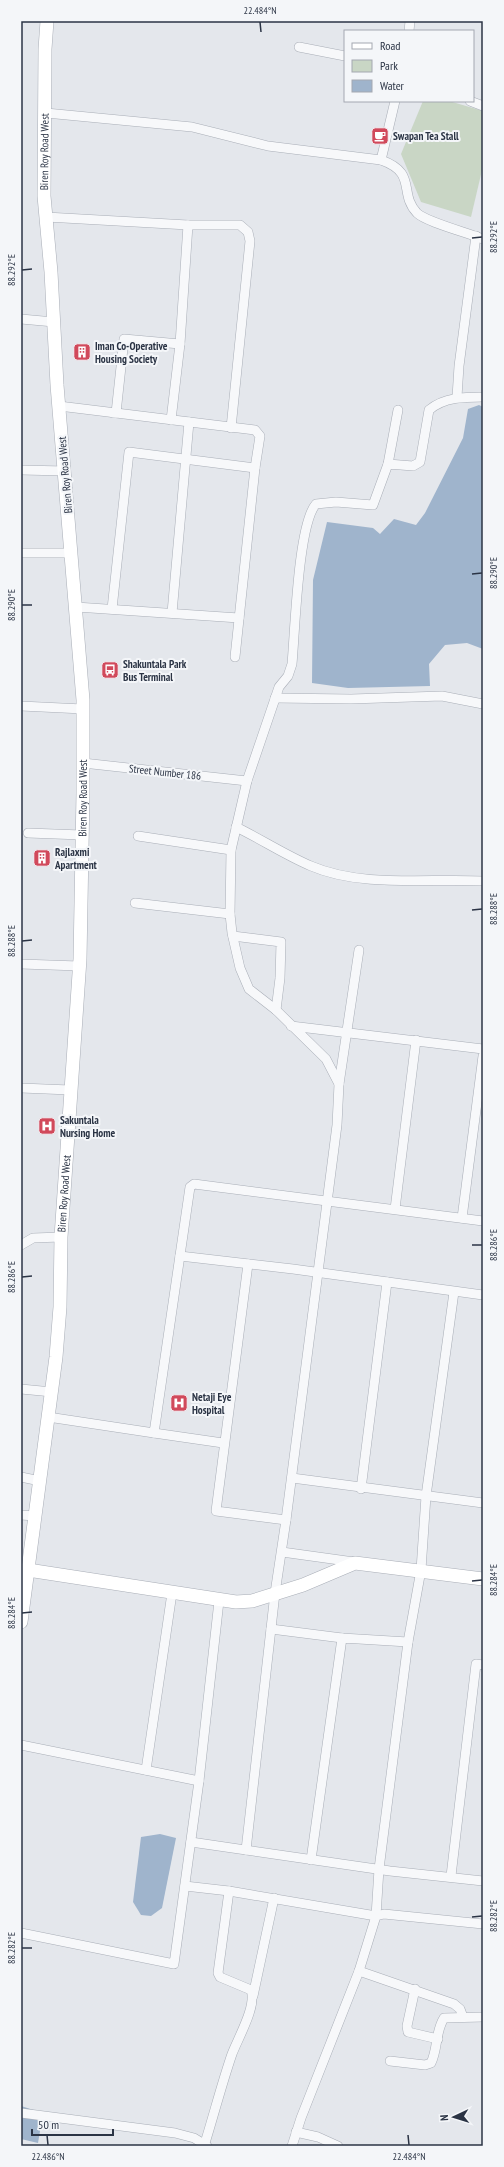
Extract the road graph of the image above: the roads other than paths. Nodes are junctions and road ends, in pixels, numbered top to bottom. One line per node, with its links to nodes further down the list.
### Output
1 (47, 21): 7 (main road, Biren Roy Road West)
2 (300, 47): 3 (street)
3 (344, 56)
4 (395, 102): 8 (street)
5 (473, 102): 6 (street)
6 (483, 106)
7 (46, 113): 8 (street); 9 (main road, Biren Roy Road West)
8 (381, 160): 11 (street)
9 (46, 217): 10 (street); 13 (main road, Biren Roy Road West)
10 (188, 225): 14 (street); 22 (street)
11 (479, 237): 15 (street)
12 (21, 319): 13 (street)
13 (54, 322): 17 (main road, Biren Roy Road West)
14 (180, 344): 19 (street); 20 (street)
15 (457, 397): 16 (street); 24 (street)
16 (483, 397)
17 (58, 406): 19 (street); 27 (main road, Biren Roy Road West)
18 (398, 410): 24 (street)
19 (113, 413): 20 (street)
20 (171, 420): 21 (street)
21 (189, 422): 22 (street); 23 (street)
22 (231, 428): 25 (street)
23 (185, 458): 25 (street); 31 (street); 32 (street)
24 (388, 464): 35 (street)
25 (255, 468): 33 (street)
26 (21, 470): 27 (street)
27 (65, 471): 29 (main road, Biren Roy Road West)
28 (21, 553): 29 (street)
29 (71, 553): 30 (main road, Biren Roy Road West)
30 (76, 607): 31 (street); 38 (main road, Biren Roy Road West)
31 (112, 609): 32 (street)
32 (172, 613): 33 (street)
33 (239, 618): 34 (street)
34 (235, 657)
35 (275, 698): 36 (street); 40 (street)
36 (483, 704)
37 (21, 706): 38 (street)
38 (83, 709): 39 (main road, Biren Roy Road West)
39 (83, 763): 40 (street, Street Number 186); 43 (main road, Biren Roy Road West)
40 (247, 781): 41 (street)
41 (236, 827): 45 (street); 46 (street)
42 (28, 833): 43 (street)
43 (82, 835): 52 (main road, Biren Roy Road West)
44 (138, 836): 45 (street)
45 (231, 850): 48 (street)
46 (483, 881)
47 (135, 903): 48 (street)
48 (230, 914): 49 (street)
49 (233, 936): 53 (street); 53 (street)
50 (359, 950): 55 (street)
51 (21, 964): 52 (street)
52 (79, 966): 61 (main road, Biren Roy Road West)
53 (276, 1010): 54 (street)
54 (291, 1026): 55 (street); 59 (street)
55 (348, 1033): 56 (street); 59 (street)
56 (416, 1040): 57 (street); 63 (street)
57 (483, 1049)
58 (483, 1056): 64 (street)
59 (340, 1084): 62 (street)
60 (21, 1088): 61 (street)
61 (70, 1090): 66 (main road, Biren Roy Road West)
62 (328, 1200): 63 (street); 68 (street); 70 (street)
63 (395, 1209): 64 (street)
64 (462, 1218): 65 (street)
65 (483, 1221)
66 (61, 1237): 67 (street); 75 (main road, Biren Roy Road West)
67 (21, 1245)
68 (180, 1256): 69 (street); 77 (street)
69 (248, 1264): 70 (street); 78 (street)
70 (317, 1272): 71 (street); 80 (street)
71 (387, 1282): 72 (street); 82 (street)
72 (454, 1292): 73 (street); 83 (street)
73 (483, 1295)
74 (21, 1389): 75 (street)
75 (52, 1392): 76 (main road, Biren Roy Road West)
76 (48, 1417): 77 (street); 81 (main road, Biren Roy Road West)
77 (154, 1433): 78 (street)
78 (223, 1443): 87 (street)
79 (21, 1477): 81 (street)
80 (292, 1478): 82 (street); 87 (street)
81 (40, 1481): 86 (main road, Biren Roy Road West)
82 (361, 1489): 83 (street)
83 (426, 1496): 84 (street); 91 (street)
84 (483, 1503)
85 (21, 1515): 86 (street)
86 (35, 1516): 90 (main road, Biren Roy Road West)
87 (286, 1520): 88 (street)
88 (282, 1552): 89 (street); 94 (street)
89 (355, 1563): 91 (main road); 94 (main road)
90 (24, 1569): 93 (main road); 96 (main road, Biren Roy Road West)
91 (421, 1570): 92 (main road); 99 (street)
92 (483, 1579)
93 (172, 1593): 95 (main road); 102 (street)
94 (275, 1593): 95 (main road); 97 (street)
95 (219, 1601): 103 (street)
96 (21, 1622)
97 (271, 1629): 98 (street); 105 (street)
98 (342, 1638): 99 (street); 106 (street)
99 (408, 1642): 107 (street)
100 (483, 1665): 108 (street)
101 (21, 1745): 102 (street)
102 (146, 1770): 103 (street)
103 (199, 1781): 104 (street)
104 (191, 1842): 105 (street); 110 (street)
105 (246, 1850): 106 (street)
106 (311, 1860): 107 (street)
107 (379, 1869): 108 (street); 113 (street)
108 (450, 1876): 109 (street)
109 (483, 1881)
110 (185, 1886): 111 (street); 115 (street)
111 (229, 1891): 112 (street); 118 (street)
112 (274, 1898): 113 (street); 118 (street)
113 (376, 1916): 114 (street); 116 (street)
114 (483, 1924)
115 (21, 1933)
116 (359, 1971): 117 (street); 124 (street)
117 (414, 1989): 119 (street); 121 (street)
118 (253, 1996): 125 (street)
119 (463, 2017): 120 (street); 121 (street)
120 (483, 2017)
121 (438, 2039): 122 (street)
122 (390, 2061)
123 (21, 2113): 125 (street)
124 (296, 2132): 126 (street); 127 (street)
125 (206, 2145)
126 (292, 2146)
127 (338, 2146)

